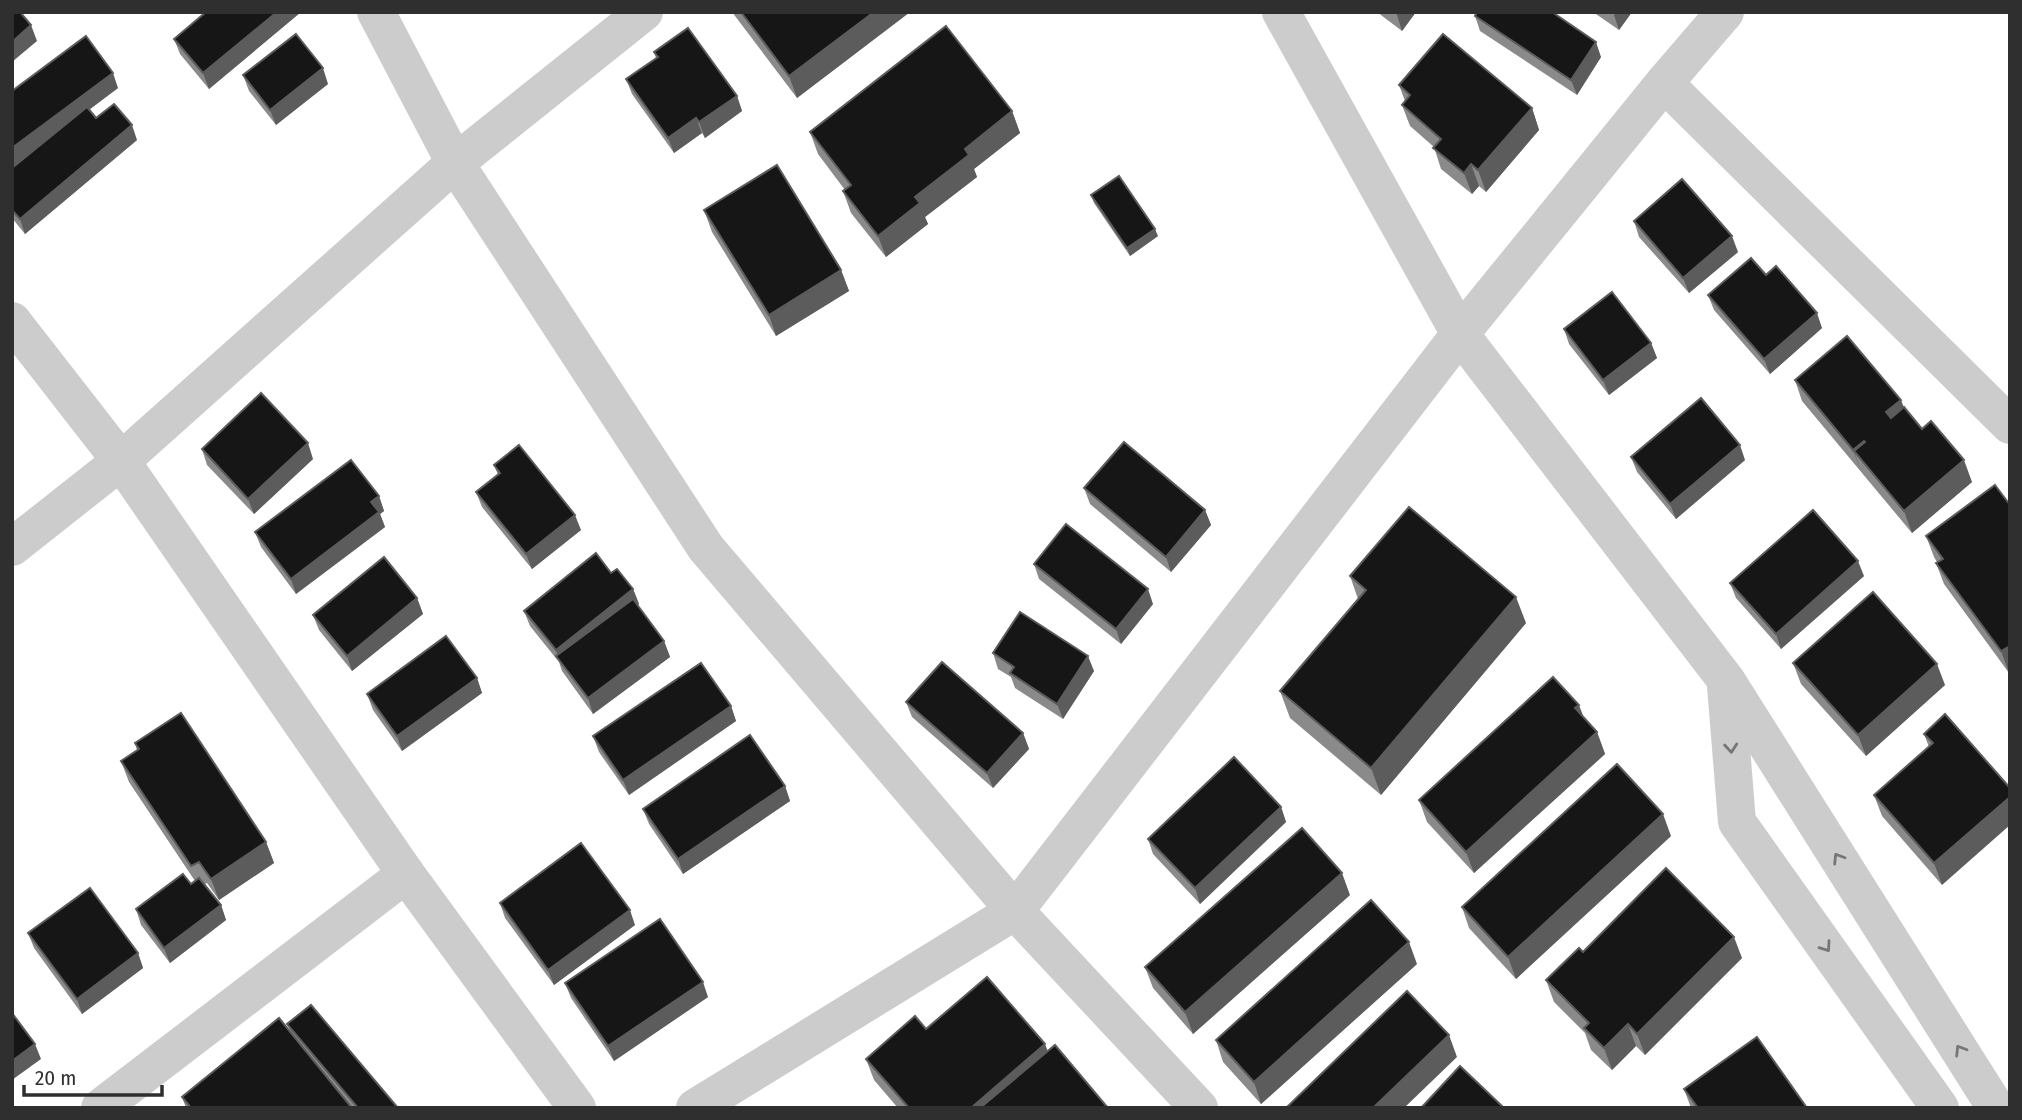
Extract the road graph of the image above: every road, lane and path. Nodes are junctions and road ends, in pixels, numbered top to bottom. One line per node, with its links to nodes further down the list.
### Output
1 (376, 12): 6 (street)
2 (644, 12): 6 (street)
3 (1281, 12): 8 (street)
4 (1725, 12): 5 (street)
5 (1664, 83): 8 (street); 9 (street)
6 (455, 163): 10 (street); 14 (street)
7 (12, 321): 10 (street)
8 (1460, 334): 12 (street); 14 (street)
9 (2010, 425)
10 (121, 461): 11 (street); 13 (street)
11 (12, 547)
12 (1726, 680): 20 (street, one-way to 20); 21 (street, one-way to 12)
13 (406, 874): 16 (street); 17 (street)
14 (1015, 911): 18 (street); 19 (street)
15 (2010, 1085): 21 (street)
16 (100, 1108)
17 (577, 1108)
18 (695, 1108)
19 (1199, 1108)
20 (1940, 1108)
21 (1999, 1108)

